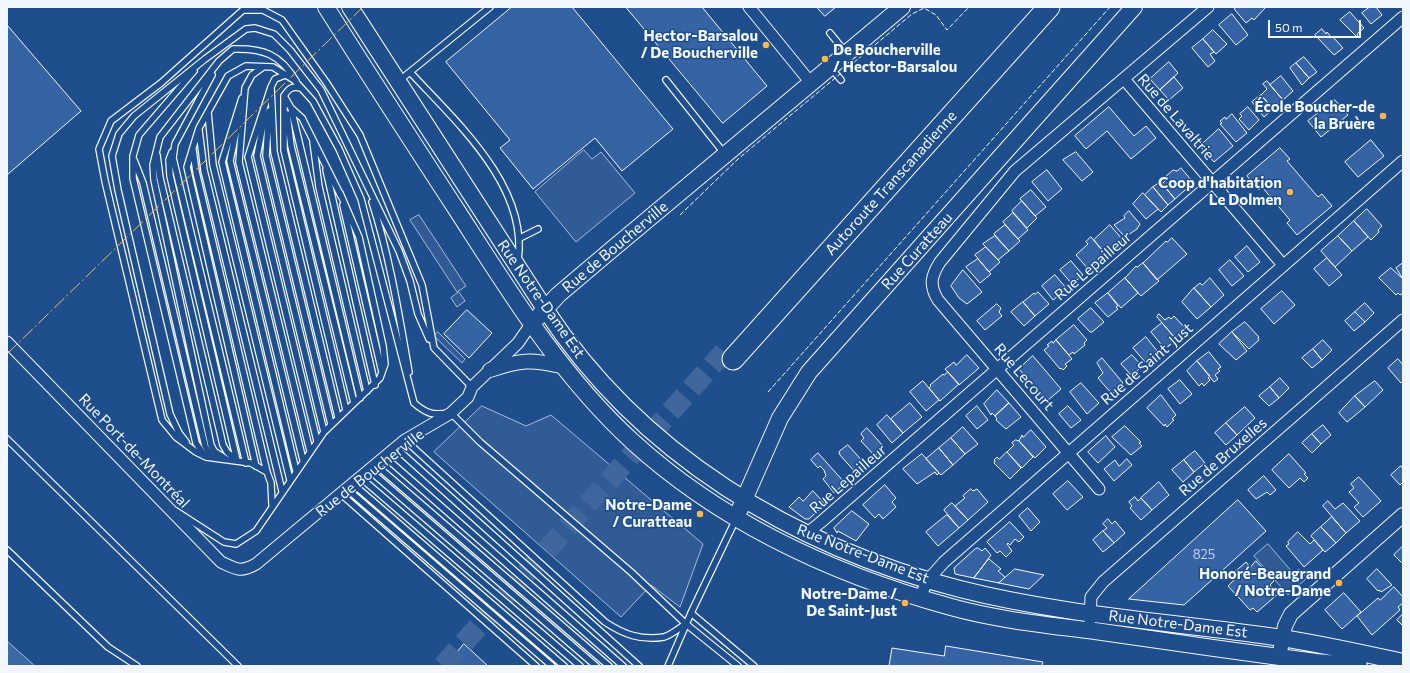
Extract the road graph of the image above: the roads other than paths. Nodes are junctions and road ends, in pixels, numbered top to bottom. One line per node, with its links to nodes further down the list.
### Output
1 (326, 7): 49 (main road, Rue Notre-Dame Est)
2 (350, 7): 22 (main road, Rue Notre-Dame Est)
3 (490, 7): 17 (lane)
4 (749, 7): 23 (street)
5 (902, 7): 12 (main road, Rue de Boucherville)
6 (1033, 7): 7 (highway, Autoroute Transcanadienne)
7 (1049, 7)
8 (1134, 7): 89 (main road, Rue Curatteau)
9 (1208, 7): 19 (street, Rue Curatteau)
10 (1403, 17): 40 (street, Rue Lepailleur)
11 (830, 33): 12 (lane)
12 (846, 53): 16 (main road, Rue de Boucherville)
13 (205, 59): 36 (lane); 39 (lane); 72 (lane)
14 (219, 61): 26 (lane); 32 (lane); 34 (lane)
15 (263, 67): 18 (lane); 25 (lane); 29 (lane)
16 (830, 67): 21 (lane); 23 (main road, Rue de Boucherville)
17 (410, 72): 22 (lane); 43 (lane)
18 (284, 75): 24 (lane); 26 (lane)
19 (1124, 79): 40 (street, Rue de Lavaltrie); 46 (street, Rue Curatteau)
20 (666, 80): 35 (lane)
21 (841, 80)
22 (398, 82): 45 (main road, Rue Notre-Dame Est)
23 (811, 82): 35 (main road, Rue de Boucherville)
24 (271, 87): 64 (lane); 65 (lane); 66 (lane); 69 (lane)
25 (245, 88): 71 (lane); 78 (lane); 82 (lane)
26 (301, 88): 27 (lane); 61 (lane)
27 (284, 96): 28 (lane); 60 (lane); 62 (lane)
28 (291, 108): 31 (lane); 59 (lane)
29 (208, 112): 30 (lane); 84 (lane)
30 (199, 128): 33 (lane); 87 (lane)
31 (312, 138): 38 (lane); 58 (lane)
32 (175, 144): 79 (lane); 80 (lane)
33 (193, 147): 81 (lane); 83 (lane)
34 (156, 150): 77 (lane); 79 (lane)
35 (726, 155): 47 (main road, Rue de Boucherville)
36 (133, 156): 74 (lane); 76 (lane)
37 (1403, 161): 44 (street, Rue de Saint-Just)
38 (324, 162): 41 (lane); 56 (lane)
39 (363, 177): 51 (lane); 61 (lane)
40 (1212, 182): 44 (street, Rue de Lavaltrie); 53 (street, Rue Lepailleur)
41 (340, 193): 55 (lane); 55 (lane)
42 (538, 229): 43 (lane)
43 (520, 238): 45 (lane)
44 (1283, 266): 73 (street, Rue de Saint-Just)
45 (517, 267): 47 (main road, Rue Notre-Dame Est)
46 (931, 282): 53 (street, Rue Lecourt)
47 (545, 309): 49 (main road, Rue de Boucherville); 89 (main road, Rue Notre-Dame Est)
48 (1403, 320): 98 (street, Rue de Bruxelles)
49 (531, 324): 52 (main road, Rue Notre-Dame Est); 54 (street, Rue de Boucherville)
50 (7, 342): 88 (street, Rue Port-de-Montréal)
51 (434, 348): 57 (lane); 72 (lane)
52 (562, 366): 54 (street); 92 (main road, Rue Notre-Dame Est)
53 (996, 369): 73 (street, Rue Lecourt); 93 (street, Rue Lepailleur)
54 (490, 370): 57 (street, Rue de Boucherville)
55 (382, 373): 56 (lane)
56 (375, 385): 58 (lane)
57 (472, 387): 63 (street, Rue de Boucherville)
58 (367, 391): 59 (lane)
59 (360, 398): 60 (lane)
60 (354, 403): 62 (lane)
61 (414, 403): 63 (lane)
62 (346, 410): 64 (lane)
63 (451, 413): 68 (street, Rue de Boucherville); 100 (lane)
64 (338, 417): 65 (lane)
65 (331, 424): 66 (lane)
66 (324, 432): 69 (lane)
67 (7, 439): 106 (lane)
68 (405, 440): 70 (street, Rue de Boucherville); 100 (lane)
69 (317, 441): 71 (lane)
70 (396, 448): 75 (street, Rue de Boucherville); 114 (lane)
71 (310, 450): 78 (lane)
72 (196, 452): 74 (lane)
73 (1068, 452): 86 (street, Rue Lecourt); 96 (street, Rue de Saint-Just)
74 (206, 457): 76 (lane)
75 (385, 457): 85 (street, Rue de Boucherville); 113 (lane)
76 (218, 459): 77 (lane)
77 (230, 460): 79 (lane)
78 (303, 460): 82 (lane)
79 (237, 461): 80 (lane)
80 (246, 463): 81 (lane)
81 (256, 466): 83 (lane)
82 (296, 471): 84 (lane)
83 (267, 472): 90 (lane)
84 (290, 480): 87 (lane)
85 (358, 480): 95 (street, Rue de Boucherville); 107 (lane); 108 (lane); 109 (lane); 110 (lane); 111 (lane); 112 (lane)
86 (1099, 488)
87 (282, 491): 90 (lane)
88 (159, 499): 90 (lane); 95 (street, Rue Port-de-Montréal)
89 (743, 500): 92 (main road, Rue Curatteau); 93 (main road, Rue Notre-Dame Est)
90 (272, 505)
91 (1403, 515): 102 (street)
92 (736, 518): 97 (main road, Rue Notre-Dame Est); 99 (lane)
93 (800, 532): 96 (main road, Rue Notre-Dame Est)
94 (7, 550): 105 (lane)
95 (246, 570)
96 (928, 580): 97 (street, Rue de Saint-Just); 98 (main road, Rue Notre-Dame Est)
97 (920, 597): 101 (main road, Rue Notre-Dame Est)
98 (1091, 612): 101 (street, Rue de Bruxelles); 102 (main road, Rue Notre-Dame Est)
99 (691, 613): 100 (lane); 117 (lane)
100 (686, 624): 115 (lane); 116 (lane)
101 (1088, 630): 103 (main road, Rue Notre-Dame Est)
102 (1282, 638): 103 (street); 104 (main road, Rue Notre-Dame Est)
103 (1279, 657): 118 (main road, Rue Notre-Dame Est)
104 (1403, 662)
105 (137, 666)
106 (238, 666)
107 (536, 666)
108 (552, 666)
109 (564, 666)
110 (580, 666)
111 (596, 666)
112 (609, 666)
113 (623, 666)
114 (639, 666)
115 (668, 666)
116 (738, 666)
117 (754, 666)
118 (1359, 666)

